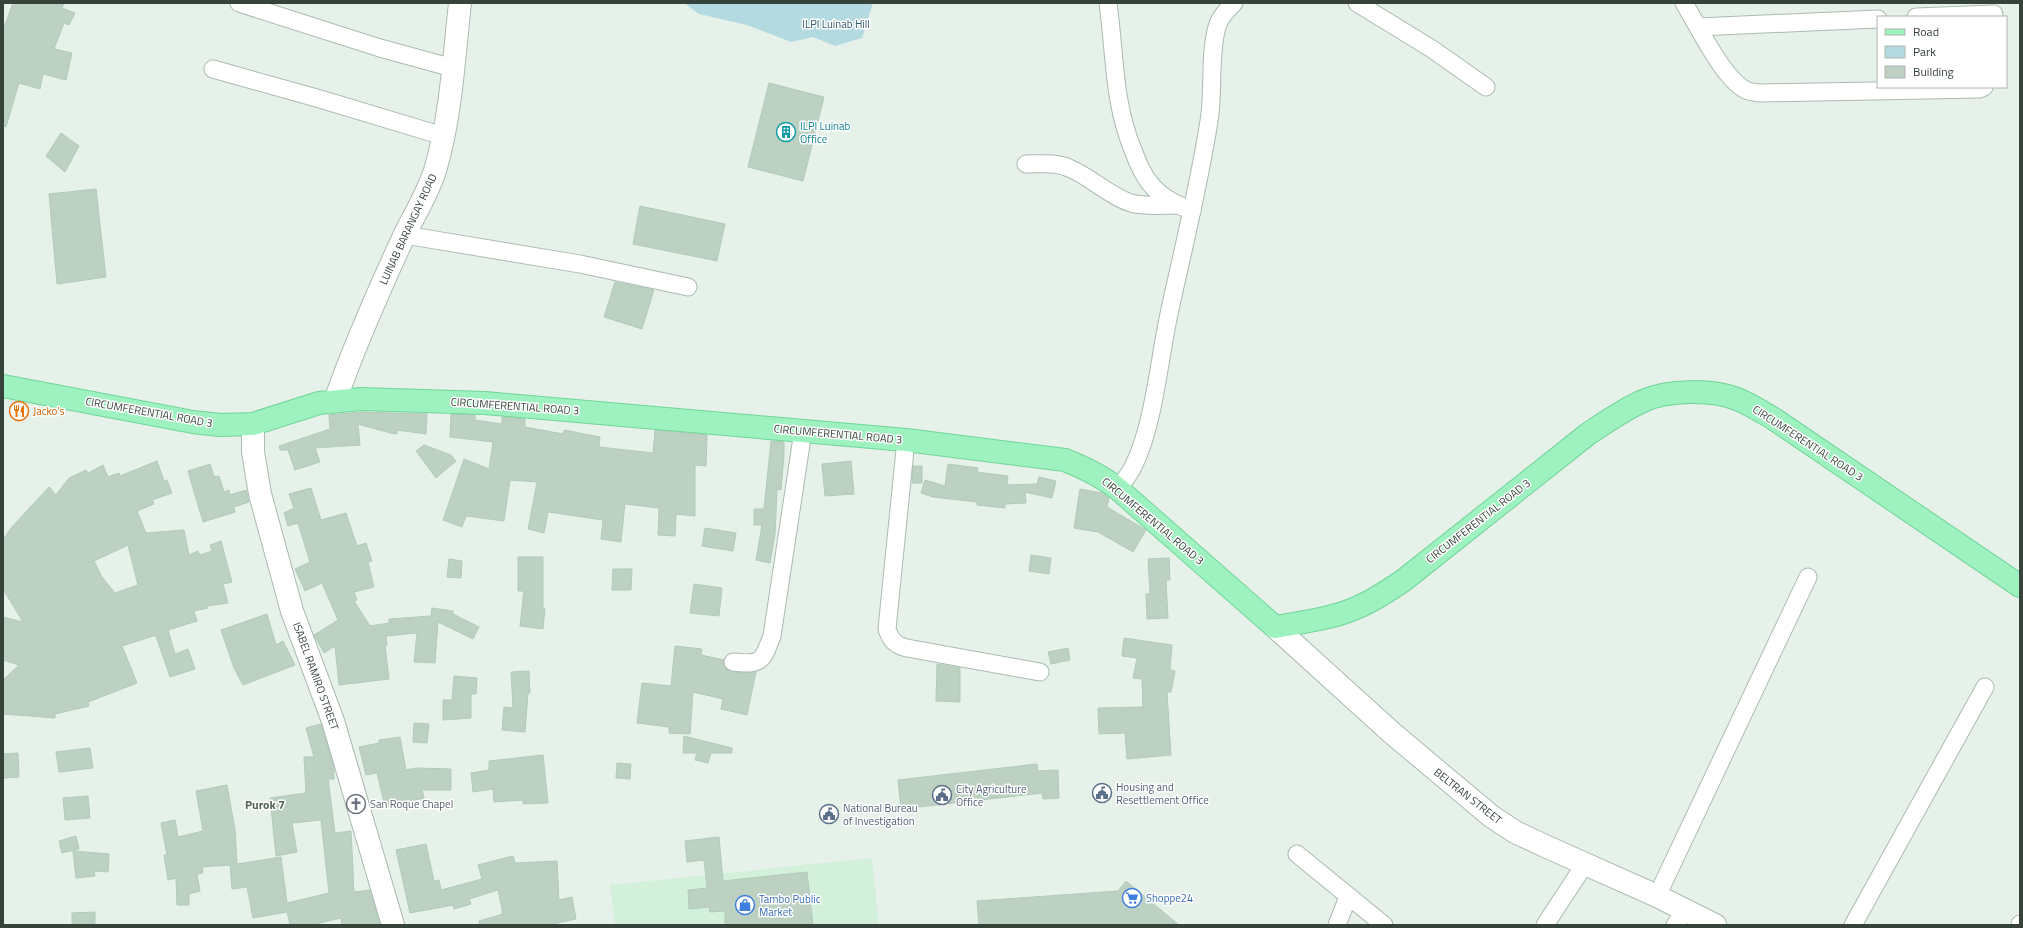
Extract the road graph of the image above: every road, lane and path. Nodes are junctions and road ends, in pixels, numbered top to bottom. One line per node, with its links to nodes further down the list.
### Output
1 (239, 3): 11 (street)
2 (460, 3): 11 (street, LUINAB BARANGAY ROAD)
3 (1108, 3): 17 (street)
4 (1234, 3): 17 (street)
5 (1357, 3): 13 (street)
6 (1684, 3): 10 (street)
7 (1993, 11): 8 (street)
8 (1929, 16)
9 (1877, 19): 10 (street)
10 (1698, 27): 14 (street)
11 (453, 68): 15 (street, LUINAB BARANGAY ROAD)
12 (213, 70): 15 (street)
13 (1486, 87)
14 (1982, 88)
15 (443, 136): 18 (street, LUINAB BARANGAY ROAD)
16 (1026, 164): 17 (street)
17 (1185, 208): 25 (street)
18 (404, 235): 19 (street); 21 (street, LUINAB BARANGAY ROAD)
19 (688, 287)
20 (3, 386): 22 (main road, CIRCUMFERENTIAL ROAD 3)
21 (335, 401): 22 (main road, CIRCUMFERENTIAL ROAD 3); 23 (main road, CIRCUMFERENTIAL ROAD 3)
22 (253, 424): 37 (street, ISABEL RAMIRO STREET)
23 (803, 431): 24 (main road, CIRCUMFERENTIAL ROAD 3); 29 (street)
24 (906, 440): 25 (main road, CIRCUMFERENTIAL ROAD 3); 30 (street)
25 (1118, 489): 28 (main road, CIRCUMFERENTIAL ROAD 3)
26 (1808, 577): 34 (street)
27 (2020, 586): 28 (main road, CIRCUMFERENTIAL ROAD 3)
28 (1275, 627): 33 (street, BELTRAN STREET)
29 (733, 662)
30 (1040, 672)
31 (1985, 687): 42 (street)
32 (1297, 854): 35 (street)
33 (1585, 864): 34 (street, BELTRAN STREET); 40 (street)
34 (1657, 896): 36 (street, BELTRAN STREET)
35 (1348, 897): 38 (street); 39 (street)
36 (1680, 917): 41 (street, BELTRAN STREET)
37 (393, 925)
38 (1337, 925)
39 (1384, 925)
40 (1545, 925)
41 (1715, 925)
42 (1853, 925)

